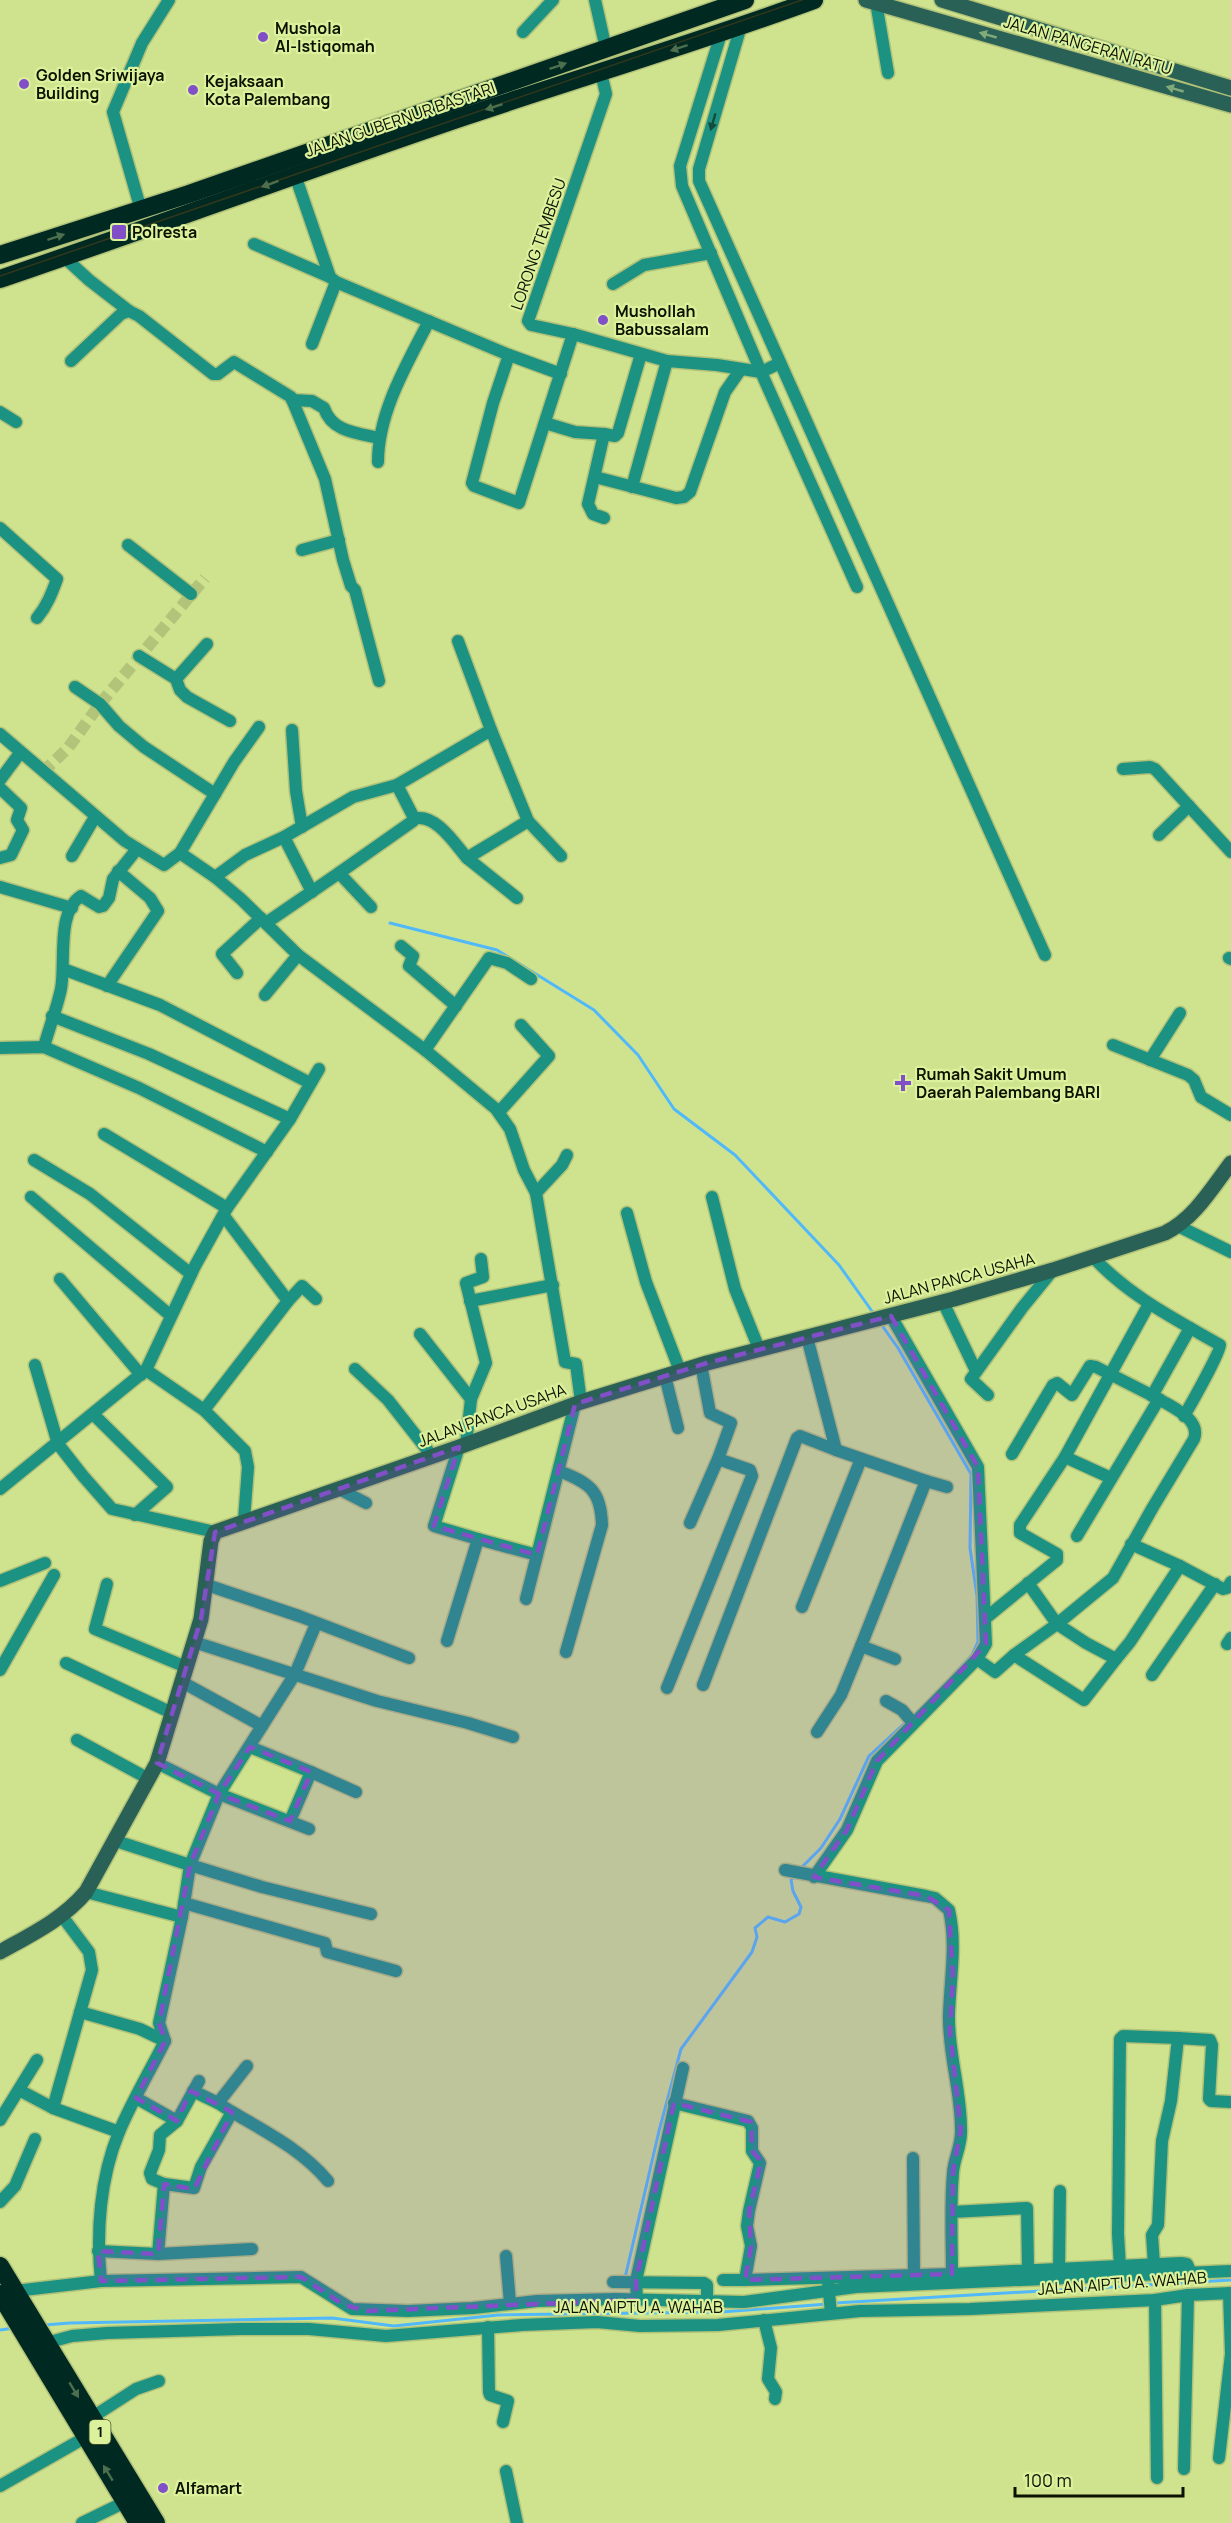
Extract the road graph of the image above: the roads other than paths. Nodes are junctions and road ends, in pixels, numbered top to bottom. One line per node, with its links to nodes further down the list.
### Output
1 (169, 0): 20 (street)
2 (553, 0): 9 (street)
3 (595, 0): 11 (street)
4 (745, 0): 11 (highway, JALAN GUBERNUR BASTARI)
5 (814, 0): 8 (highway, JALAN GUBERNUR BASTARI)
6 (942, 0): 14 (street, JALAN PANGERAN RATU)
7 (871, 1): 13 (street); 15 (street, JALAN PANGERAN RATU, one-way to 7)
8 (741, 26): 10 (highway, JALAN GUBERNUR BASTARI); 18 (street, one-way to 18)
9 (523, 32)
10 (721, 34): 12 (highway, JALAN GUBERNUR BASTARI, one-way to 12); 17 (street)
11 (606, 49): 16 (highway, JALAN GUBERNUR BASTARI, one-way to 11)
12 (601, 73): 16 (highway, JALAN GUBERNUR BASTARI, one-way to 16); 30 (street, LORONG TEMBESU)
13 (888, 73)
14 (1231, 88)
15 (1231, 105)
16 (466, 107): 19 (highway, JALAN GUBERNUR BASTARI); 20 (highway, JALAN GUBERNUR BASTARI)
17 (680, 166): 18 (street); 22 (street)
18 (699, 169): 36 (street)
19 (295, 175): 24 (highway, JALAN GUBERNUR BASTARI, one-way to 24); 25 (street)
20 (141, 210): 23 (highway, JALAN GUBERNUR BASTARI, one-way to 20)
21 (254, 244): 25 (street)
22 (711, 253): 27 (street); 38 (street)
23 (0, 255)
24 (64, 257): 26 (highway, JALAN GUBERNUR BASTARI); 28 (street)
25 (333, 280): 29 (street); 31 (street)
26 (1, 281)
27 (613, 284)
28 (129, 311): 34 (street); 40 (street)
29 (429, 321): 33 (street); 45 (street)
30 (573, 334): 32 (street); 39 (street)
31 (312, 344)
32 (641, 354): 35 (street); 44 (street)
33 (509, 356): 39 (street); 43 (street)
34 (71, 361)
35 (667, 361): 37 (street); 48 (street)
36 (780, 363): 38 (street); 99 (street)
37 (741, 369): 38 (street); 48 (street)
38 (761, 372): 54 (street)
39 (561, 374): 43 (street)
40 (292, 400): 45 (street); 51 (street)
41 (0, 412): 42 (street)
42 (16, 422)
43 (545, 423): 44 (street)
44 (604, 434): 47 (street)
45 (379, 438): 46 (street)
46 (378, 462)
47 (595, 477): 48 (street); 49 (street)
48 (632, 487)
49 (604, 518)
50 (0, 528): 56 (street)
51 (339, 540): 53 (street); 61 (street)
52 (128, 544): 55 (street)
53 (302, 550)
54 (857, 587)
55 (191, 594)
56 (37, 618)
57 (458, 641): 66 (street)
58 (207, 644): 60 (street)
59 (140, 656): 60 (street)
60 (176, 679): 63 (street)
61 (379, 681)
62 (75, 687): 73 (street)
63 (230, 721)
64 (259, 727): 73 (street)
65 (292, 730): 78 (street)
66 (491, 730): 71 (street); 77 (street)
67 (1, 739): 68 (street)
68 (21, 753): 70 (street); 75 (street)
69 (1123, 769): 74 (street)
70 (0, 780)
71 (397, 785): 76 (street); 78 (street)
72 (0, 789): 86 (street)
73 (215, 794): 83 (street)
74 (1189, 806): 79 (street); 82 (street)
75 (95, 817): 81 (street); 84 (street)
76 (414, 819): 87 (street); 89 (street)
77 (528, 821): 85 (street); 87 (street)
78 (302, 827): 80 (street)
79 (1159, 835)
80 (284, 837): 90 (street); 92 (street)
81 (137, 849): 83 (street); 88 (street)
82 (1231, 852)
83 (180, 853): 90 (street)
84 (72, 856)
85 (561, 856)
86 (0, 858)
87 (467, 858): 93 (street)
88 (118, 871): 95 (street); 103 (street)
89 (339, 873): 92 (street); 94 (street)
90 (215, 877): 96 (street)
91 (0, 887): 95 (street)
92 (312, 892): 96 (street)
93 (517, 898)
94 (370, 907)
95 (72, 908): 100 (street)
96 (264, 920): 98 (street); 101 (street)
97 (401, 946): 105 (street)
98 (298, 955): 104 (street); 112 (street)
99 (1045, 955)
100 (63, 969): 103 (street); 107 (street)
101 (237, 973)
102 (531, 978): 105 (street)
103 (107, 986): 115 (street)
104 (265, 995)
105 (456, 1006): 112 (street)
106 (1180, 1013): 113 (street)
107 (52, 1016): 110 (street); 118 (street)
108 (521, 1025): 116 (street)
109 (1113, 1045): 113 (street)
110 (44, 1047): 111 (street); 120 (street)
111 (0, 1048)
112 (425, 1050): 116 (street)
113 (1150, 1060): 117 (street)
114 (319, 1069): 115 (street)
115 (310, 1083): 118 (street)
116 (499, 1112): 124 (street)
117 (1231, 1115)
118 (290, 1119): 120 (street)
119 (104, 1134): 127 (street)
120 (267, 1152): 127 (street)
121 (567, 1155): 124 (street)
122 (34, 1160): 134 (street)
123 (1231, 1163): 129 (street, JALAN PANCA USAHA)
124 (536, 1193): 136 (street)
125 (32, 1197): 142 (street)
126 (712, 1197): 147 (street)
127 (226, 1212): 134 (street); 138 (street)
128 (627, 1214): 153 (street)
129 (1178, 1226): 130 (street); 131 (street, JALAN PANCA USAHA)
130 (1231, 1252)
131 (1093, 1257): 133 (street, JALAN PANCA USAHA); 141 (street)
132 (481, 1259): 139 (street)
133 (1053, 1270): 140 (street, JALAN PANCA USAHA); 151 (street)
134 (191, 1274): 142 (street)
135 (60, 1279): 152 (street)
136 (553, 1285): 139 (street); 158 (street)
137 (316, 1299): 138 (street)
138 (288, 1301): 159 (street)
139 (470, 1302): 157 (street)
140 (943, 1302): 143 (street, JALAN PANCA USAHA); 151 (street)
141 (1149, 1304): 144 (street); 154 (street)
142 (171, 1316): 152 (street)
143 (888, 1316): 146 (street, JALAN PANCA USAHA); 197 (street)
144 (1190, 1328): 156 (street); 161 (street)
145 (420, 1334): 157 (street)
146 (807, 1337): 147 (street, JALAN PANCA USAHA); 165 (street)
147 (759, 1349): 148 (street, JALAN PANCA USAHA)
148 (701, 1364): 153 (street, JALAN PANCA USAHA); 169 (street)
149 (35, 1365): 163 (street)
150 (355, 1369): 167 (street)
151 (976, 1371): 155 (street)
152 (144, 1372): 159 (street); 160 (street)
153 (673, 1373): 158 (street, JALAN PANCA USAHA); 162 (street)
154 (1109, 1374): 156 (street); 166 (street); 168 (street)
155 (988, 1395)
156 (1155, 1398): 161 (street); 172 (street)
157 (471, 1400): 164 (street)
158 (578, 1403): 164 (street, JALAN PANCA USAHA); 171 (street)
159 (204, 1410): 179 (street)
160 (93, 1414): 163 (street); 178 (street)
161 (1184, 1416): 184 (street)
162 (678, 1428)
163 (58, 1444): 175 (street); 178 (street)
164 (463, 1445): 167 (street, JALAN PANCA USAHA); 183 (street)
165 (836, 1450): 170 (street); 215 (street)
166 (1012, 1454)
167 (432, 1456): 176 (street, JALAN PANCA USAHA)
168 (1065, 1457): 172 (street); 191 (street)
169 (717, 1459): 180 (street); 216 (street)
170 (861, 1459): 173 (street); 196 (street)
171 (559, 1471): 185 (street); 203 (street)
172 (1111, 1478): 182 (street)
173 (926, 1481): 174 (street); 202 (street)
174 (946, 1487)
175 (0, 1489)
176 (339, 1489): 177 (street); 179 (street, JALAN PANCA USAHA)
177 (366, 1503)
178 (135, 1515): 181 (street)
179 (244, 1520): 181 (street, JALAN PANCA USAHA)
180 (690, 1523)
181 (215, 1532): 194 (street)
182 (1077, 1536)
183 (478, 1539): 185 (street); 200 (street)
184 (1131, 1544): 187 (street); 199 (street)
185 (537, 1556): 195 (street)
186 (45, 1563): 189 (street)
187 (1180, 1566): 193 (street); 208 (street)
188 (54, 1575): 211 (street)
189 (0, 1581)
190 (1231, 1582): 193 (street)
191 (1028, 1583): 197 (street); 199 (street)
192 (107, 1584): 210 (street)
193 (1215, 1584): 213 (street)
194 (207, 1585): 198 (street); 201 (street)
195 (526, 1599)
196 (802, 1607)
197 (987, 1617): 207 (street)
198 (316, 1624): 205 (street); 212 (street)
199 (1058, 1624): 204 (street); 208 (street)
200 (447, 1641)
201 (194, 1642): 210 (street); 212 (street)
202 (861, 1646): 206 (street); 221 (street)
203 (566, 1652)
204 (1014, 1655): 207 (street); 208 (street)
205 (409, 1658)
206 (895, 1659)
207 (977, 1659): 219 (street)
208 (1116, 1659)
209 (66, 1663): 218 (street)
210 (186, 1667): 214 (street)
211 (0, 1670)
212 (295, 1674): 220 (street); 222 (street)
213 (1152, 1675)
214 (182, 1682): 218 (street); 220 (street)
215 (703, 1685)
216 (667, 1688)
217 (886, 1701): 219 (street)
218 (172, 1713): 225 (street)
219 (912, 1721): 235 (street)
220 (262, 1726): 224 (street)
221 (818, 1732)
222 (513, 1737)
223 (77, 1740): 227 (street)
224 (250, 1747): 226 (street); 229 (street)
225 (157, 1763): 227 (street); 229 (street)
226 (311, 1772): 228 (street); 230 (street)
227 (149, 1779): 232 (street)
228 (356, 1792)
229 (219, 1794): 230 (street); 233 (street)
230 (290, 1821): 231 (street)
231 (309, 1829)
232 (116, 1841): 233 (street); 236 (street)
233 (190, 1865): 237 (street); 238 (street)
234 (792, 1872): 235 (street)
235 (814, 1877): 265 (street)
236 (86, 1892): 239 (street); 240 (street)
237 (184, 1903): 240 (street); 242 (street)
238 (371, 1914)
239 (62, 1916): 241 (street); 243 (street)
240 (182, 1917): 245 (street)
241 (0, 1952)
242 (396, 1971)
243 (80, 2012): 245 (street); 254 (street)
244 (1178, 2038): 251 (street); 270 (street); 272 (street)
245 (165, 2041): 250 (street)
246 (37, 2060): 249 (street)
247 (247, 2066): 252 (street)
248 (683, 2068): 253 (street)
249 (19, 2090): 254 (street); 256 (street)
250 (136, 2098): 257 (street); 258 (street)
251 (1231, 2102)
252 (218, 2103): 255 (street); 257 (street)
253 (674, 2103): 280 (street); 283 (street)
254 (53, 2109): 258 (street)
255 (232, 2112): 261 (street); 262 (street)
256 (0, 2120)
257 (177, 2121): 262 (street)
258 (119, 2132): 267 (street)
259 (35, 2139): 264 (street)
260 (913, 2158): 278 (street)
261 (328, 2181)
262 (164, 2184): 268 (street)
263 (1060, 2192): 273 (street)
264 (0, 2202)
265 (952, 2212): 274 (street); 277 (street)
266 (252, 2249): 268 (street)
267 (98, 2251): 268 (street); 281 (street)
268 (158, 2254)
269 (507, 2256): 291 (street)
270 (1154, 2265): 272 (street); 276 (street)
271 (0, 2266): 285 (highway, 1)
272 (1120, 2267): 273 (street)
273 (1059, 2268): 274 (street)
274 (1028, 2270): 277 (street)
275 (1231, 2271): 276 (street)
276 (1191, 2273): 284 (street)
277 (952, 2274): 278 (street)
278 (915, 2275): 284 (street)
279 (723, 2280): 280 (street)
280 (745, 2280): 284 (street)
281 (101, 2281): 285 (street); 291 (street)
282 (617, 2282): 283 (street)
283 (635, 2282): 288 (street); 290 (street)
284 (828, 2288): 290 (street); 292 (street)
285 (7, 2293): 295 (highway, 1)
286 (1230, 2293): 287 (street, JALAN AIPTU A. WAHAB); 301 (street)
287 (1188, 2295): 289 (street, JALAN AIPTU A. WAHAB); 302 (street)
288 (635, 2300): 290 (street); 291 (street)
289 (1155, 2300): 292 (street, JALAN AIPTU A. WAHAB); 304 (street)
290 (707, 2302)
291 (510, 2303)
292 (831, 2312): 293 (street, JALAN AIPTU A. WAHAB)
293 (765, 2320): 294 (street, JALAN AIPTU A. WAHAB); 297 (street)
294 (488, 2327): 295 (street, JALAN AIPTU A. WAHAB); 299 (street)
295 (40, 2343): 298 (highway, 1, one-way to 298); 300 (highway, 1)
296 (159, 2381): 298 (street)
297 (776, 2398)
298 (91, 2418): 309 (highway, 1)
299 (503, 2422)
300 (86, 2437): 305 (street); 306 (highway, 1, one-way to 300)
301 (1219, 2458)
302 (1184, 2469)
303 (506, 2470): 310 (street)
304 (1157, 2478)
305 (0, 2486)
306 (125, 2502): 307 (street); 308 (highway, 1)
307 (82, 2523)
308 (138, 2523)
309 (156, 2523)
310 (517, 2523)

